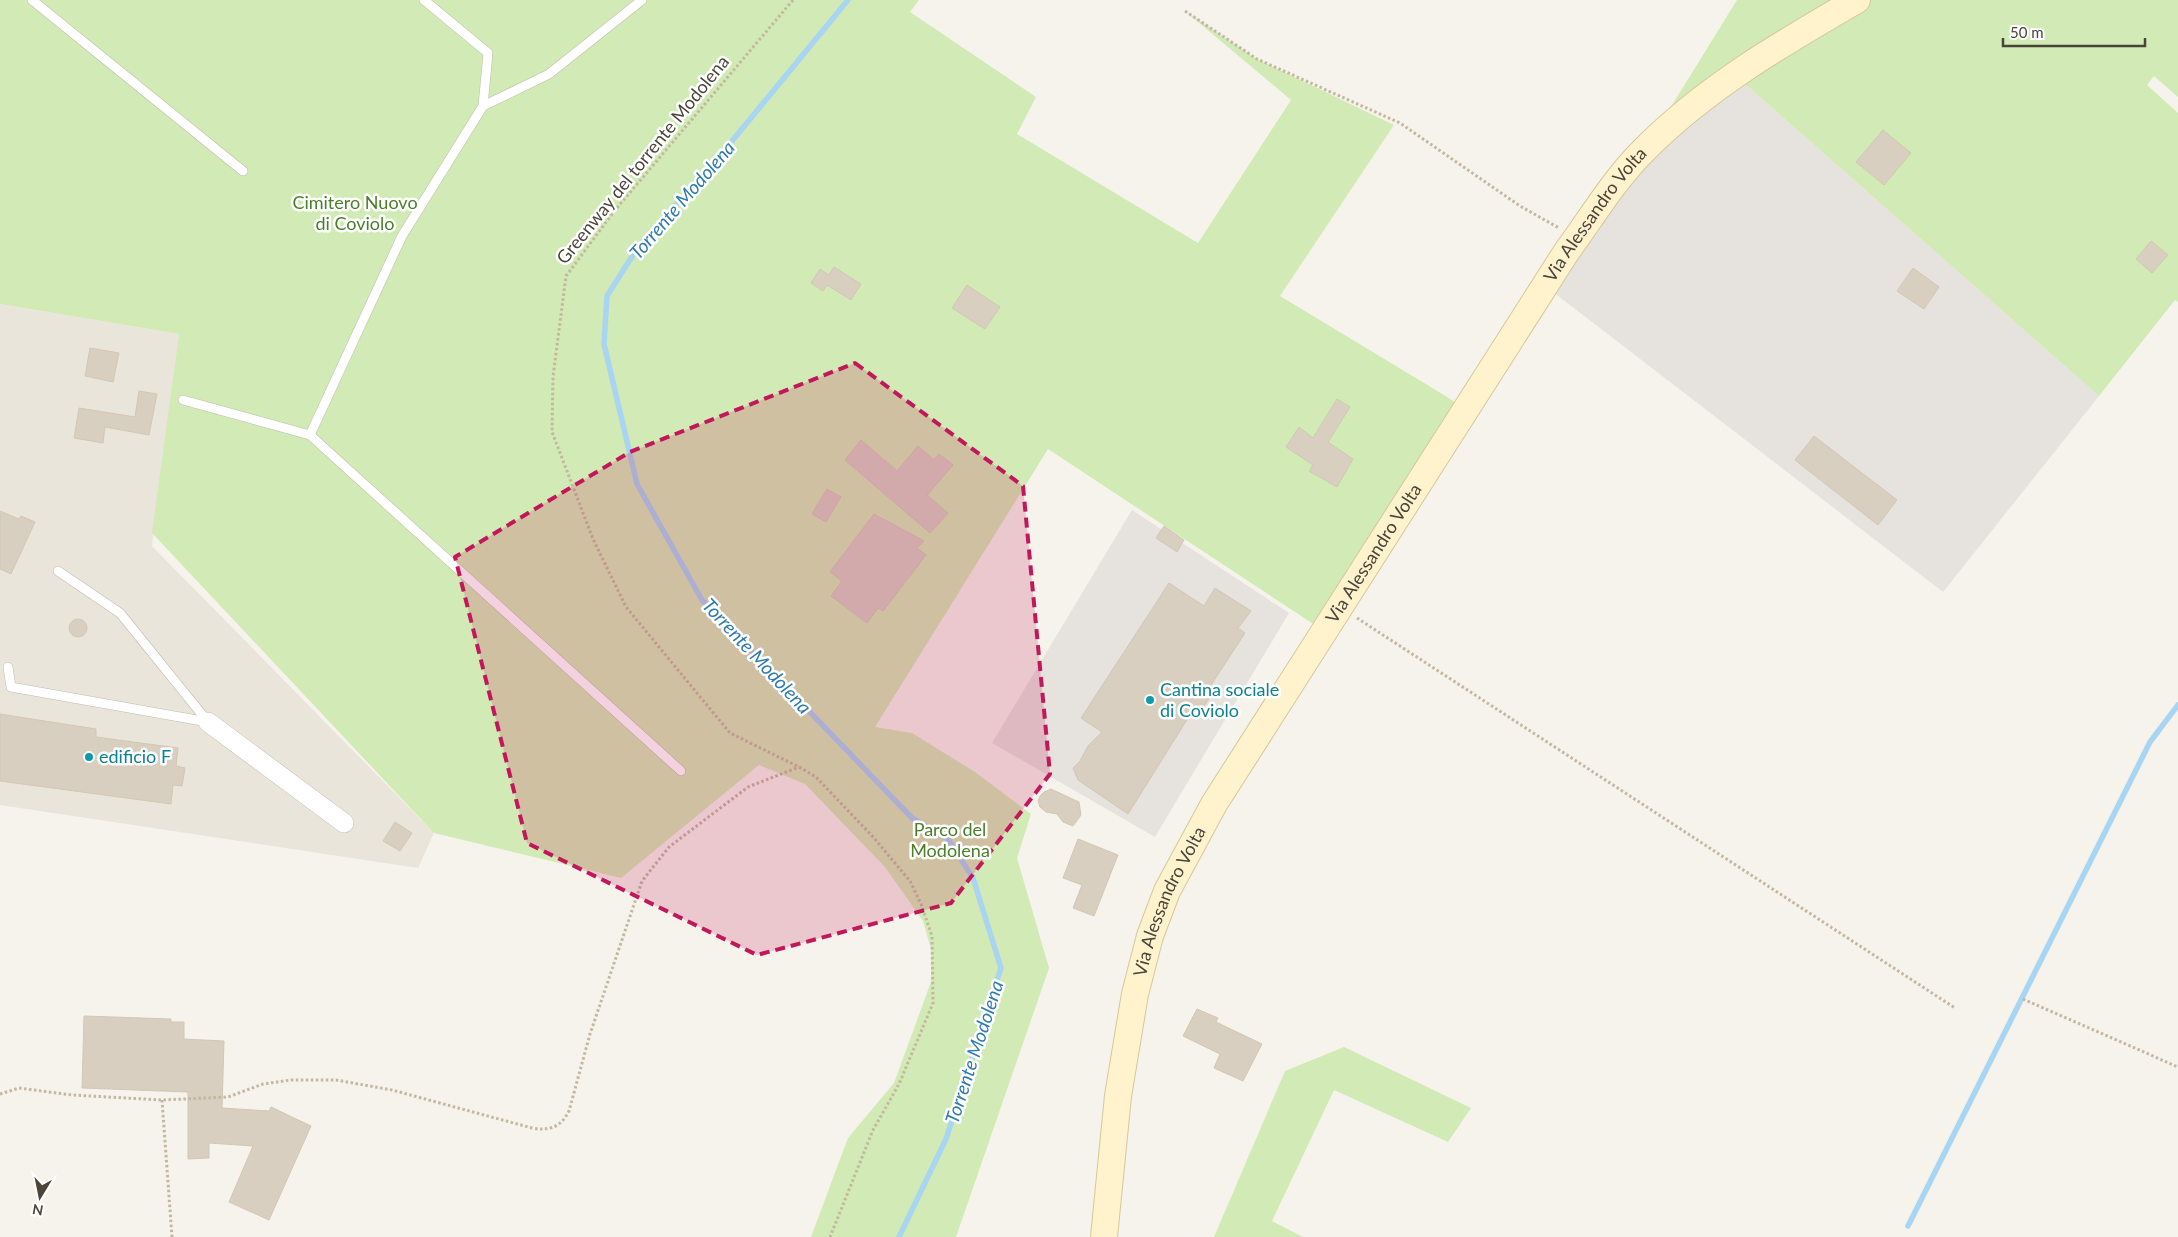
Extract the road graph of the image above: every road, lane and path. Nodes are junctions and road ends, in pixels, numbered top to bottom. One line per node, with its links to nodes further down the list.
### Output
1 (32, 0): 8 (lane)
2 (424, 0): 7 (lane)
3 (642, 0): 7 (lane)
4 (793, 0): 16 (path, Greenway del torrente Modolena)
5 (1857, 0): 9 (street, Via Alessandro Volta)
6 (1185, 11): 9 (path)
7 (483, 106): 11 (lane)
8 (243, 171)
9 (1577, 238): 13 (street, Via Alessandro Volta)
10 (182, 400): 11 (lane)
11 (310, 435): 17 (lane)
12 (58, 571): 15 (lane)
13 (1340, 607): 20 (path); 26 (street, Via Alessandro Volta)
14 (8, 667): 15 (lane)
15 (208, 722): 18 (street)
16 (799, 767): 23 (path); 25 (path, Greenway del torrente Modolena)
17 (681, 771)
18 (344, 824)
19 (2023, 999): 21 (path)
20 (1955, 1008)
21 (2178, 1067)
22 (0, 1094): 23 (path)
23 (162, 1100): 24 (path)
24 (172, 1237)
25 (830, 1237)
26 (1104, 1237)

